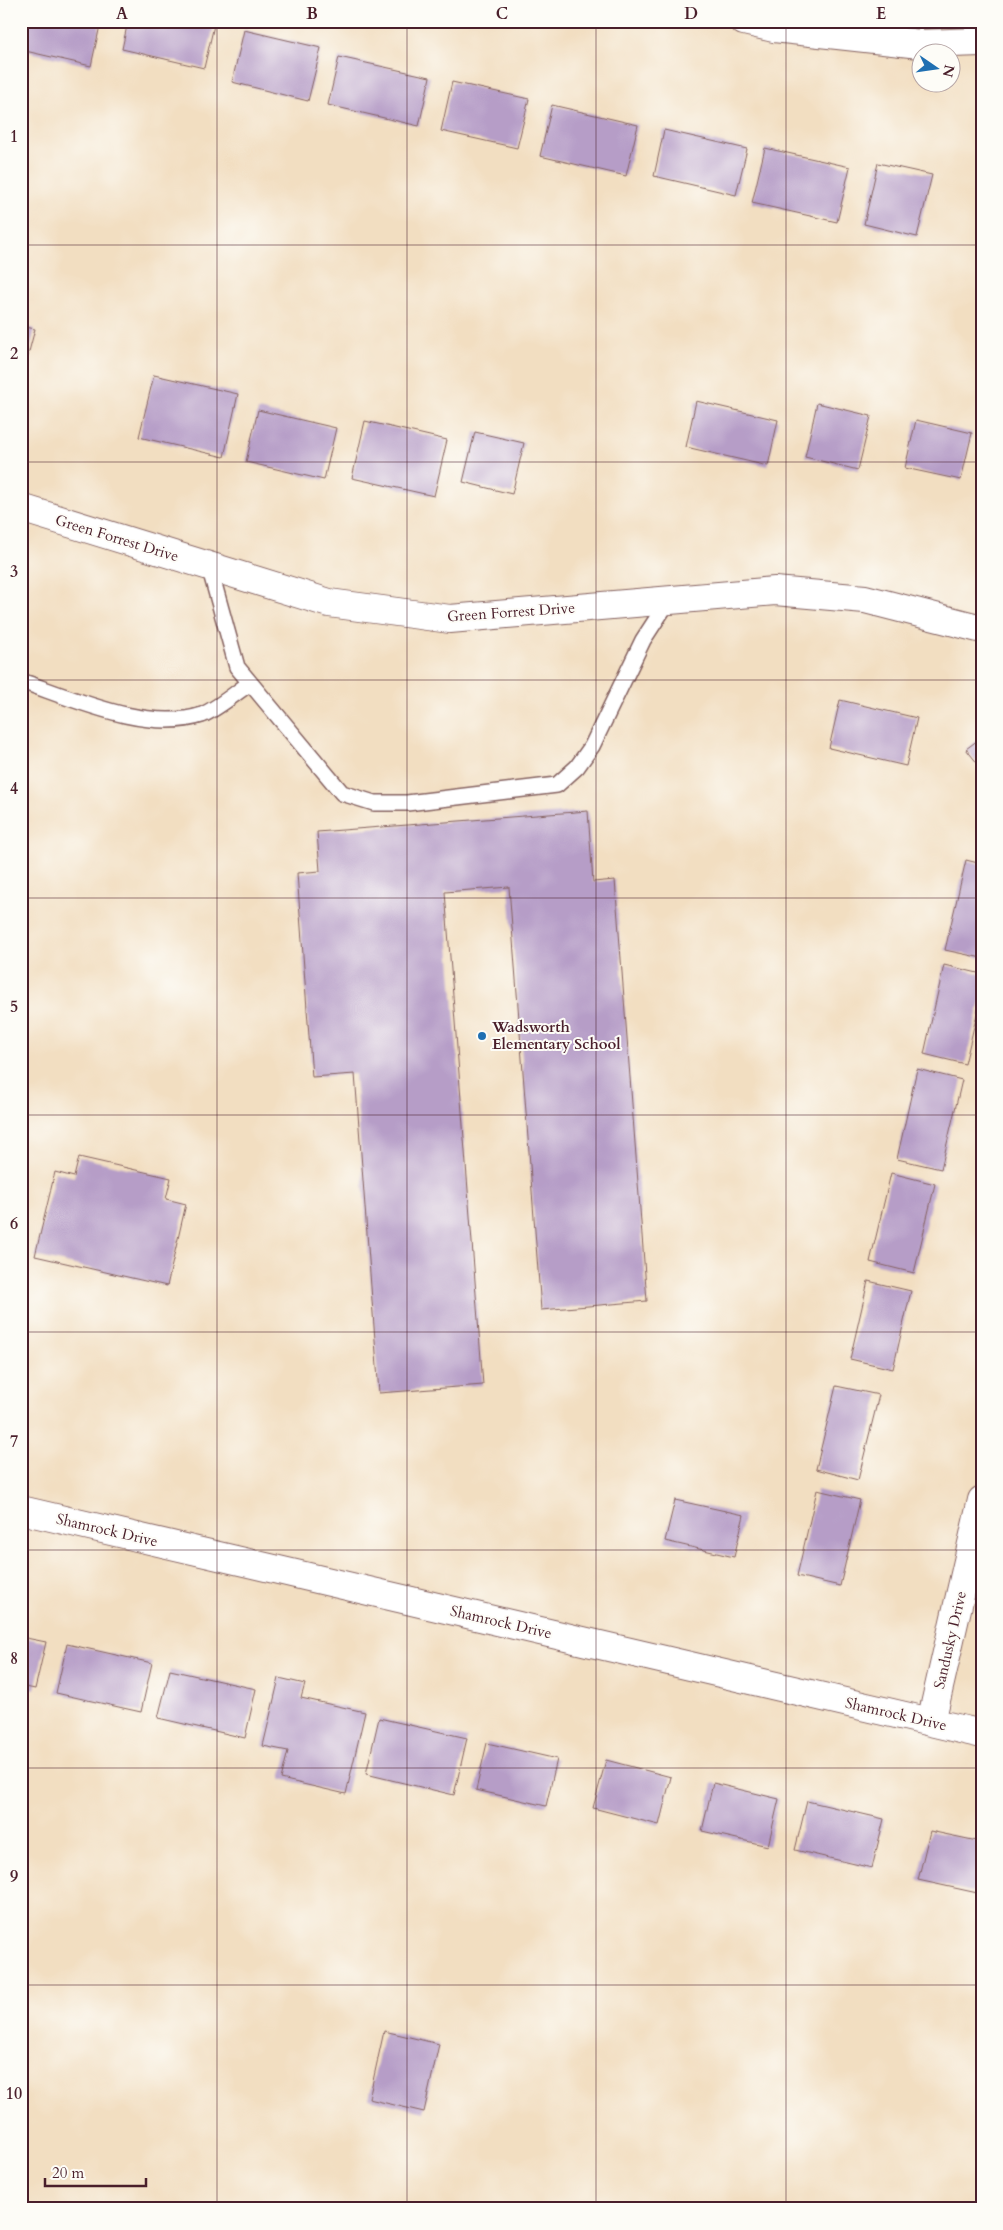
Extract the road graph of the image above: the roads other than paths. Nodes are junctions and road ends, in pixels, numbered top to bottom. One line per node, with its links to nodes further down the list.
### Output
1 (744, 21): 2 (street)
2 (982, 42)
3 (21, 508): 4 (street, Green Forrest Drive)
4 (209, 566): 5 (street, Green Forrest Drive); 8 (lane)
5 (669, 600): 6 (street, Green Forrest Drive); 8 (lane)
6 (982, 629)
7 (21, 681): 8 (lane)
8 (250, 683)
9 (982, 1500): 11 (street, Sandusky Drive)
10 (21, 1510): 11 (street, Shamrock Drive)
11 (931, 1722): 12 (street, Shamrock Drive)
12 (982, 1734)

